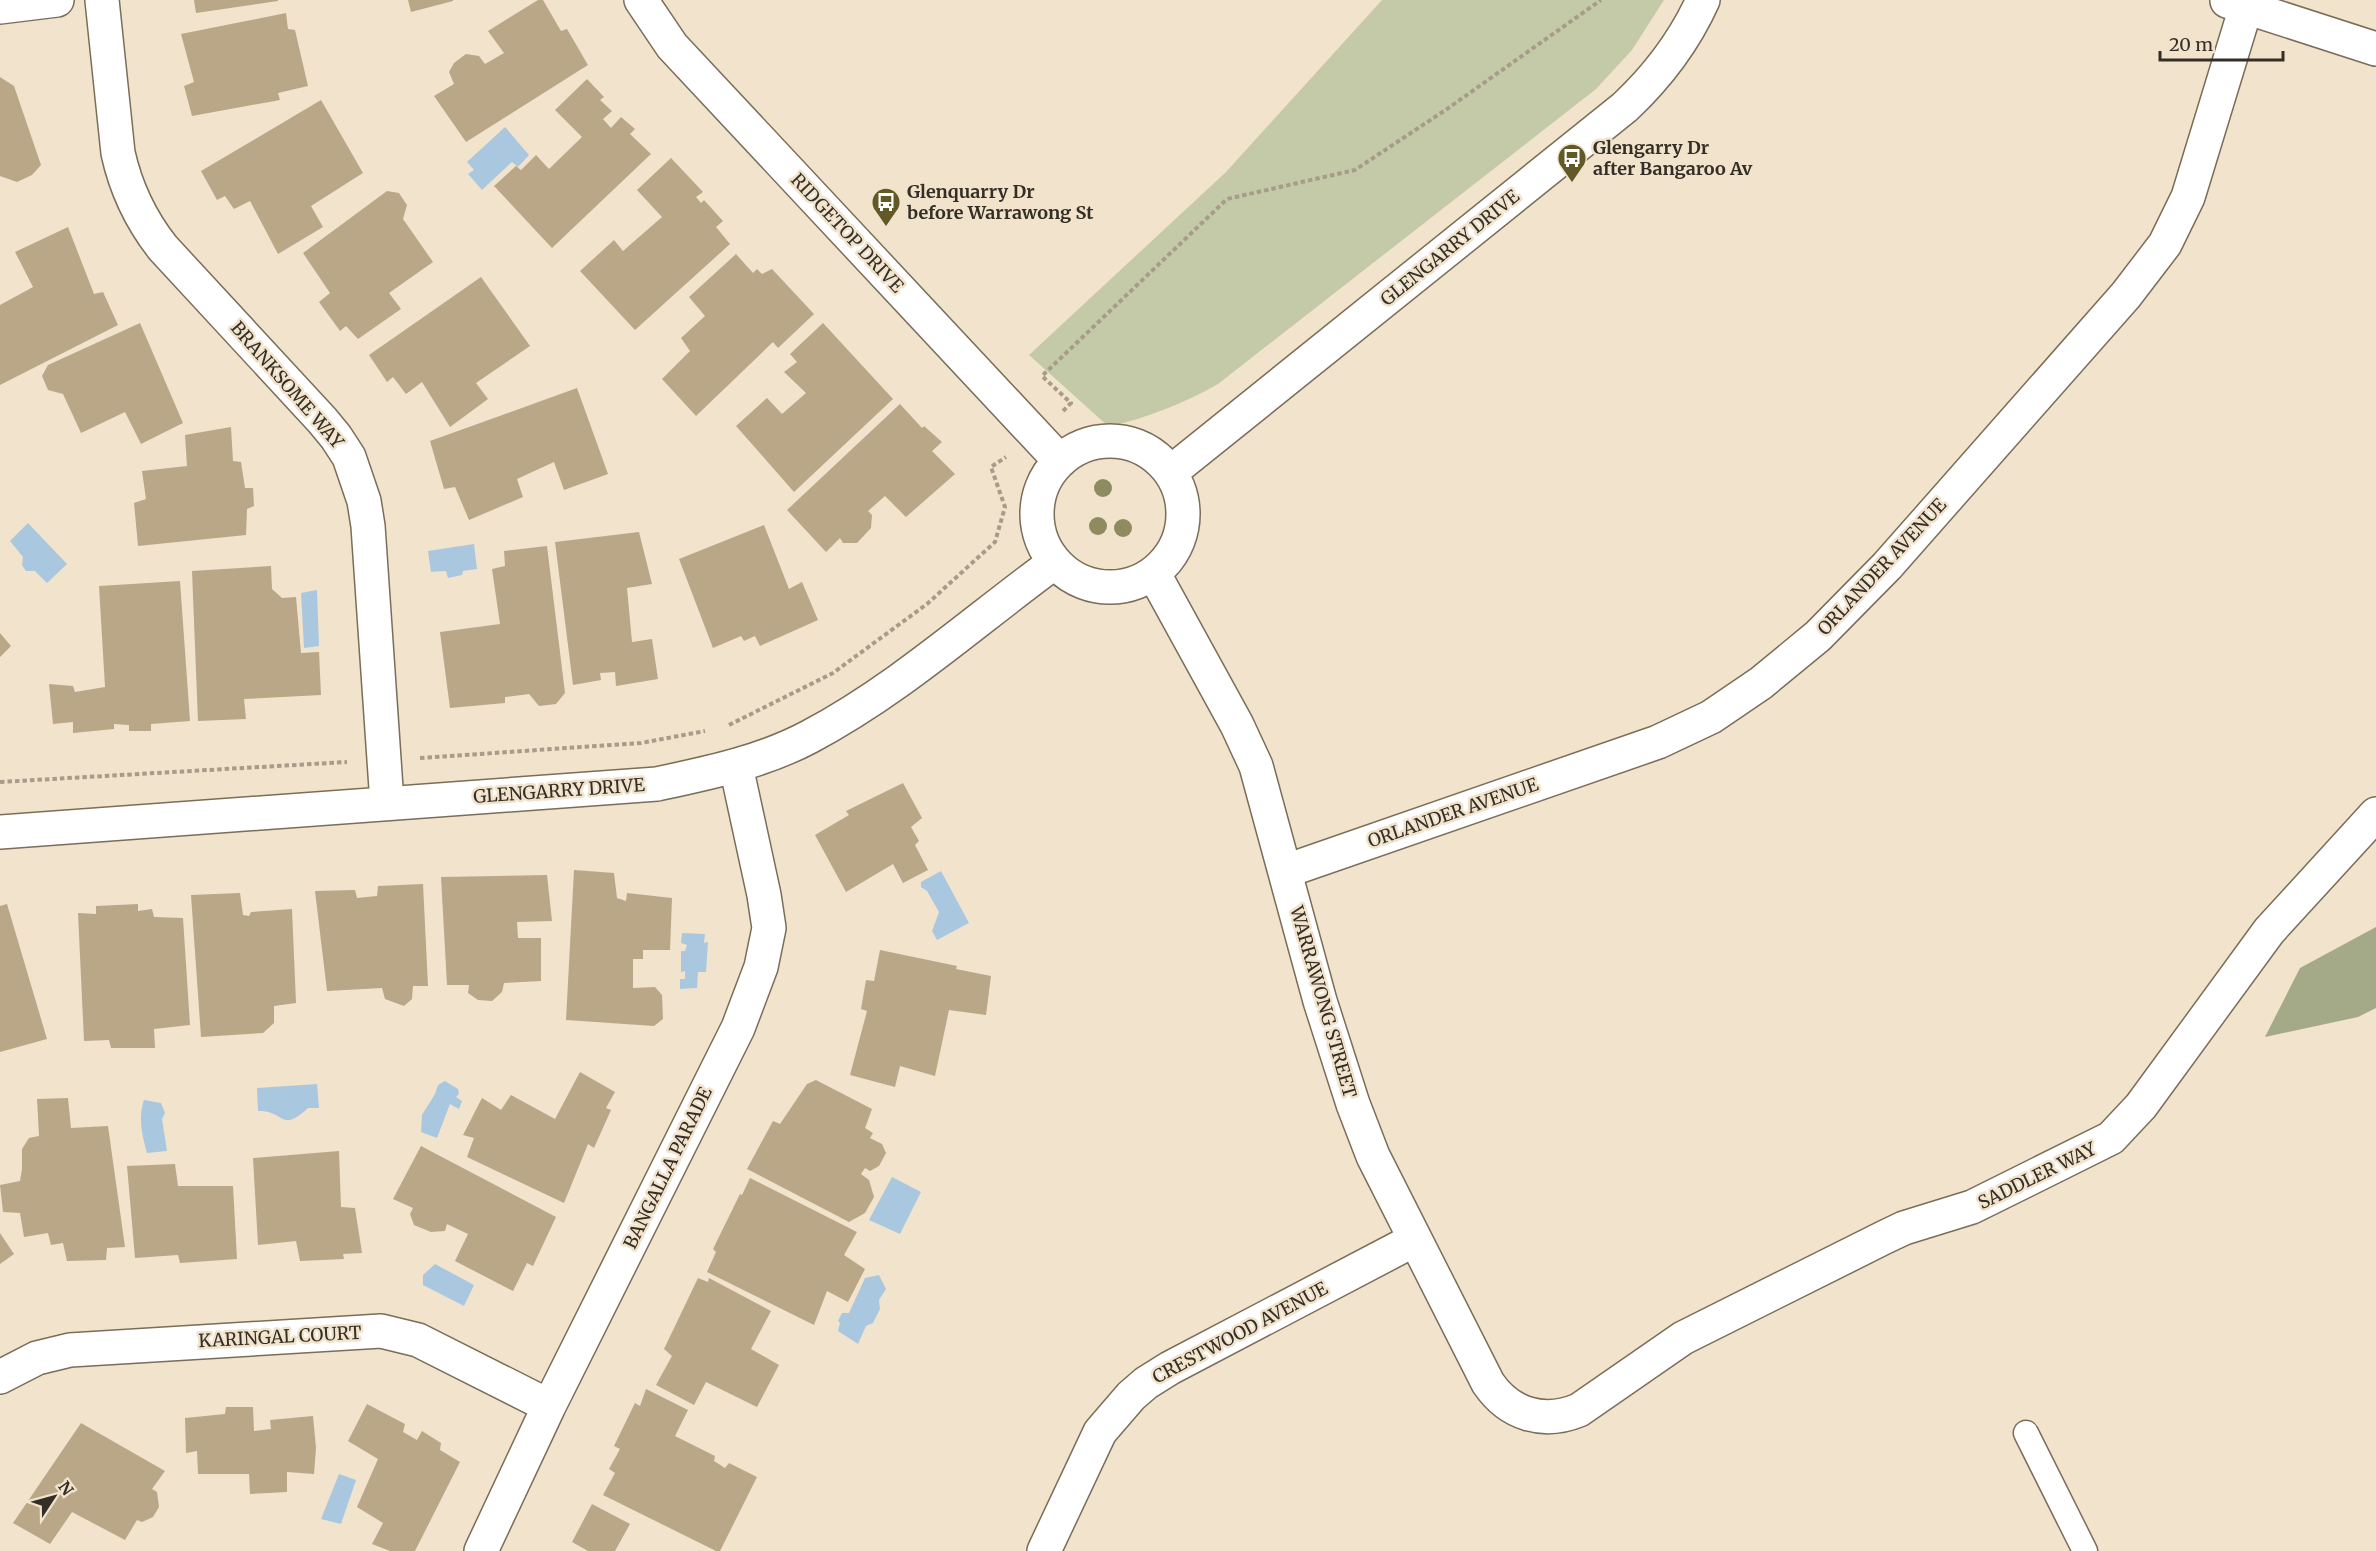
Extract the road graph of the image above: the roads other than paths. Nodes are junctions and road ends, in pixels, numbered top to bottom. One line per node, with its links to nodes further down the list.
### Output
1 (57, 0): 6 (street)
2 (102, 0): 13 (street, BRANKSOME WAY)
3 (641, 0): 8 (street, RIDGETOP DRIVE)
4 (1703, 0): 9 (street, GLENGARRY DRIVE)
5 (2236, 4): 7 (street); 16 (street, ORLANDER AVENUE)
6 (0, 7)
7 (2376, 49)
8 (1060, 460): 9 (street); 10 (street)
9 (1171, 472): 11 (street)
10 (1055, 562): 11 (street); 12 (street, GLENGARRY DRIVE)
11 (1154, 574): 16 (street, WARRAWONG STREET)
12 (736, 766): 13 (street, GLENGARRY DRIVE); 20 (street, BANGALLA PARADE)
13 (387, 803): 15 (street, GLENGARRY DRIVE)
14 (2376, 814): 19 (street, SADDLER WAY)
15 (0, 832)
16 (1286, 871): 17 (street, WARRAWONG STREET)
17 (1414, 1240): 19 (street, WARRAWONG STREET); 23 (street, CRESTWOOD AVENUE)
18 (0, 1377): 20 (street, KARINGAL COURT)
19 (1622, 1382)
20 (549, 1406): 22 (street, BANGALLA PARADE)
21 (2026, 1433): 24 (lane)
22 (481, 1551)
23 (1044, 1551)
24 (2085, 1551)

